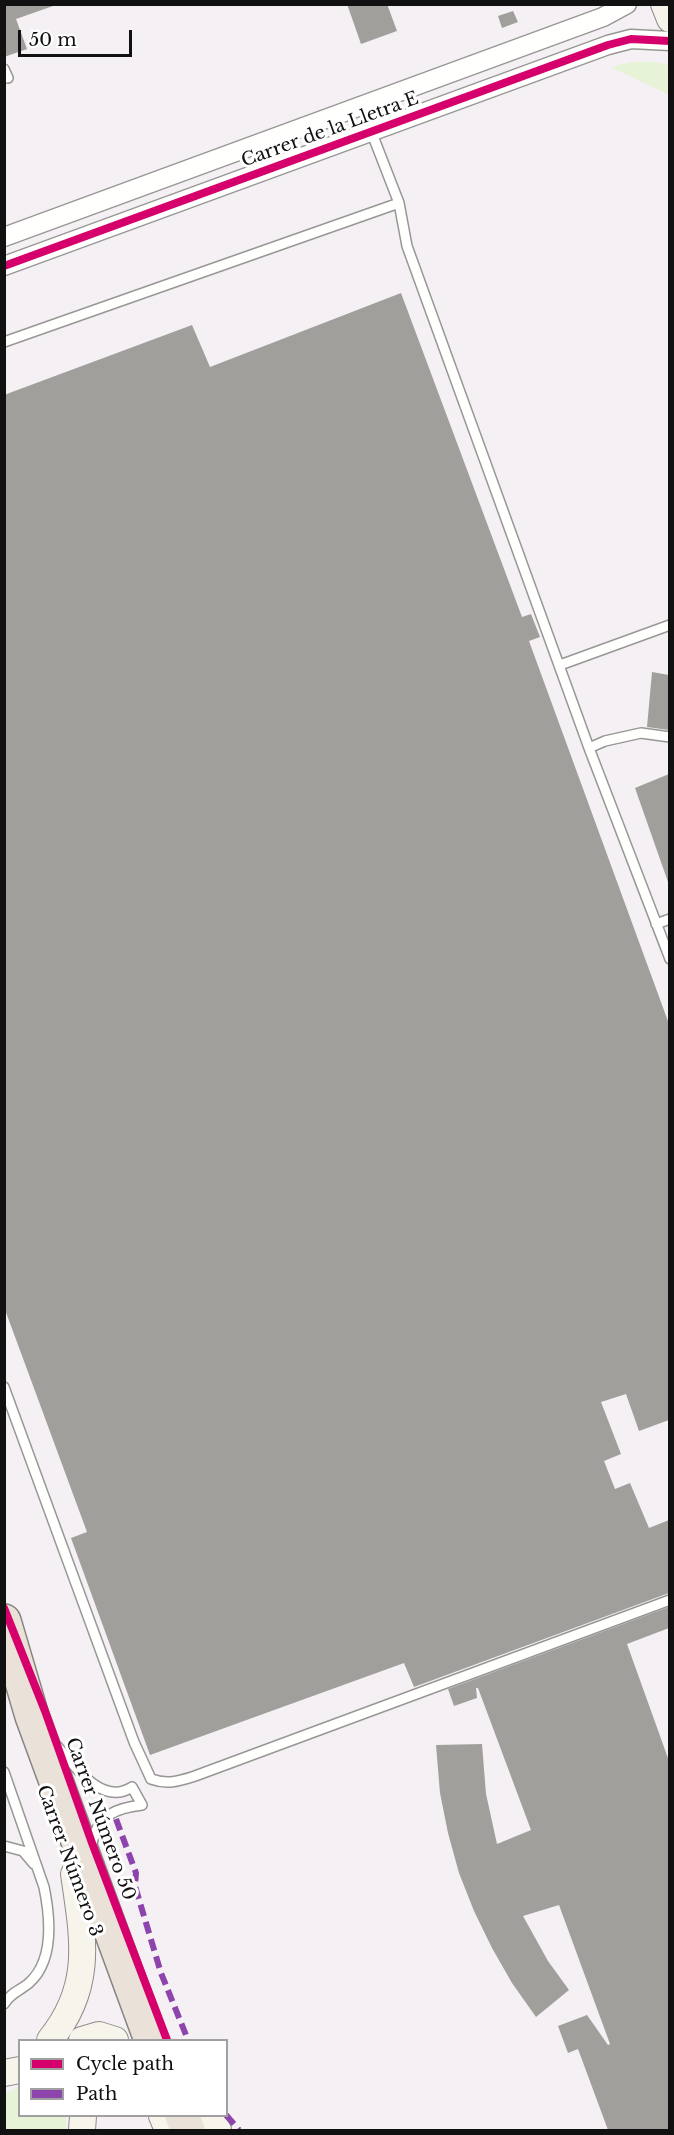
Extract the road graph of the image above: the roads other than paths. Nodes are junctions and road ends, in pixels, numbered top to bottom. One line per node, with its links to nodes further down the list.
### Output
1 (627, 4): 7 (street, Carrer de la Lletra E)
2 (664, 4): 3 (main road)
3 (669, 19)
4 (669, 41): 5 (street, Carrer de la Lletra E)
5 (371, 130): 6 (lane); 8 (street, Carrer de la Lletra E)
6 (399, 203): 9 (lane); 11 (lane)
7 (4, 237)
8 (4, 266)
9 (4, 342)
10 (669, 625): 11 (lane)
11 (560, 665): 13 (lane)
12 (669, 737): 13 (lane)
13 (589, 748): 15 (lane)
14 (669, 919): 15 (lane)
15 (656, 924): 16 (lane)
16 (669, 959)
17 (4, 1387): 18 (lane)
18 (669, 1600)
19 (4, 1608): 22 (main road, Carrer Número 50)
20 (4, 1621): 37 (highway)
21 (4, 1680): 29 (main road, Carrer Número 3)
22 (57, 1746): 25 (main road, Carrer Número 50); 25 (lane)
23 (4, 1772): 24 (lane)
24 (27, 1834): 27 (lane); 28 (lane)
25 (92, 1842): 38 (main road, Carrer Número 50)
26 (4, 1846): 27 (lane)
27 (16, 1849): 28 (lane)
28 (39, 1872): 30 (lane)
29 (74, 1874): 33 (main road); 36 (main road, Carrer Número 3)
30 (17, 1991): 31 (lane); 32 (lane)
31 (4, 1993)
32 (4, 2004)
33 (51, 2039)
34 (85, 2039): 35 (main road)
35 (112, 2039)
36 (135, 2039)
37 (151, 2039)
38 (166, 2039)
39 (209, 2117): 40 (main road)
40 (218, 2130)

